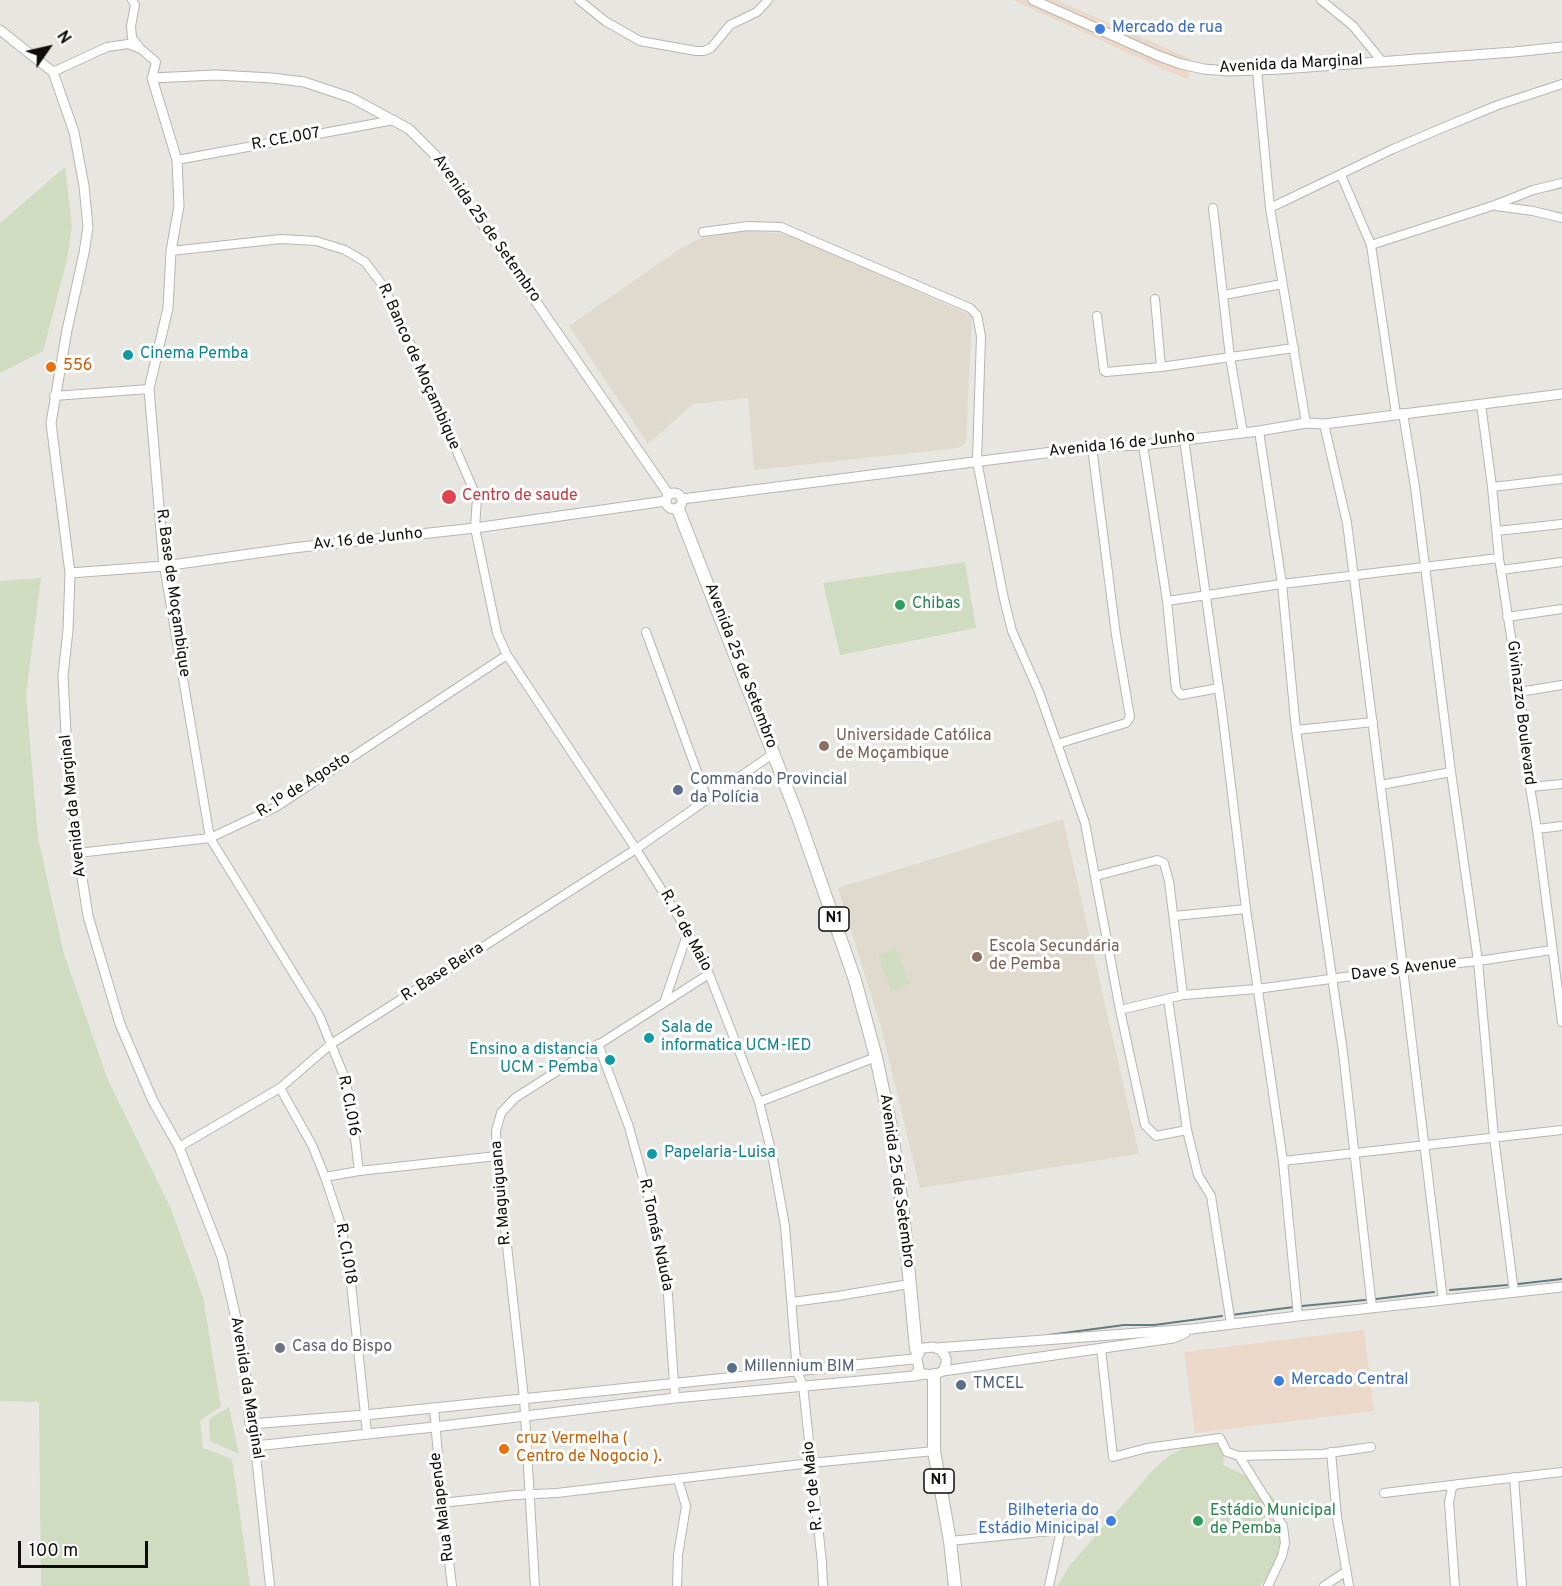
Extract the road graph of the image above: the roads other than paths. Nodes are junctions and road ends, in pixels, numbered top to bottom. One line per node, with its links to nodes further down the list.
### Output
1 (579, 0): 2 (street)
2 (768, 0)
3 (1033, 0): 10 (street, Avenida da Marginal)
4 (1321, 0): 9 (street)
5 (134, 2): 8 (street)
6 (0, 30): 11 (street, Avenida da Marginal)
7 (1562, 46): 9 (street, Avenida da Marginal)
8 (141, 49): 11 (street); 12 (street)
9 (1381, 60): 10 (street, Avenida da Marginal)
10 (1257, 70): 20 (street)
11 (53, 72): 34 (street, Avenida da Marginal)
12 (152, 78): 14 (street, Avenida 25 de Setembro); 15 (street, R. Base de Moçambique)
13 (1562, 84): 16 (street)
14 (394, 120): 15 (street, R. CE.007); 47 (street, Avenida 25 de Setembro)
15 (177, 160): 24 (street, R. Base de Moçambique)
16 (1341, 175): 20 (street); 23 (street)
17 (1562, 183): 18 (street)
18 (1495, 205): 21 (street); 23 (street)
19 (1213, 208): 26 (street)
20 (1270, 208): 25 (street)
21 (1562, 218)
22 (703, 232): 44 (street)
23 (1371, 245): 36 (street)
24 (171, 251): 32 (street, R. Base de Moçambique); 50 (street, R. Banco de Moçambique)
25 (1282, 284): 26 (street); 29 (street)
26 (1224, 295): 30 (street)
27 (1155, 299): 31 (street)
28 (1097, 316): 31 (street)
29 (1294, 348): 30 (street); 37 (street)
30 (1230, 357): 31 (street); 40 (street)
31 (1161, 368)
32 (149, 388): 34 (street); 54 (street, R. Base de Moçambique)
33 (1562, 394): 35 (street, Avenida 16 de Junho)
34 (54, 396): 57 (street, Avenida da Marginal)
35 (1482, 404): 36 (street, Avenida 16 de Junho); 46 (street, Givinazzo Boulevard)
36 (1399, 414): 38 (street, Avenida 16 de Junho); 55 (street)
37 (1306, 423): 38 (street, Avenida 16 de Junho); 39 (street, Avenida 16 de Junho)
38 (1324, 424): 58 (street)
39 (1259, 431): 40 (street, Avenida 16 de Junho); 59 (street)
40 (1243, 433): 41 (street, Avenida 16 de Junho)
41 (1184, 439): 42 (street, Avenida 16 de Junho); 60 (street)
42 (1143, 445): 43 (street, Avenida 16 de Junho); 61 (street)
43 (1092, 447): 44 (street, Avenida 16 de Junho); 71 (street)
44 (977, 461): 48 (street, Avenida 16 de Junho); 71 (street)
45 (1562, 479): 46 (street)
46 (1492, 487): 51 (street, Givinazzo Boulevard)
47 (668, 498): 48 (street); 48 (street); 50 (street, Av. 16 de Junho)
48 (680, 504): 72 (highway, Avenida 25 de Setembro / N1)
49 (1562, 524): 51 (street)
50 (475, 528): 54 (street, Av. 16 de Junho); 65 (street, R. 1º de Maio)
51 (1497, 531): 52 (street, Givinazzo Boulevard)
52 (1499, 558): 55 (street); 56 (street, Givinazzo Boulevard)
53 (1562, 562): 56 (street)
54 (165, 566): 57 (street, Av. 16 de Junho); 80 (street, R. Base de Moçambique)
55 (1425, 567): 58 (street); 73 (street)
56 (1500, 570): 63 (street, Givinazzo Boulevard)
57 (70, 573): 82 (street, Avenida da Marginal)
58 (1353, 577): 59 (street); 69 (street)
59 (1282, 584): 60 (street); 70 (street)
60 (1207, 595): 61 (street); 67 (street)
61 (1167, 601): 67 (street)
62 (1562, 609): 63 (street)
63 (1508, 617): 68 (street, Givinazzo Boulevard)
64 (646, 632): 77 (street)
65 (507, 656): 80 (street, R. 1º de Agosto); 81 (street, R. 1º de Maio)
66 (1562, 686): 68 (street)
67 (1219, 687): 84 (street)
68 (1519, 692): 76 (street, Givinazzo Boulevard)
69 (1373, 722): 70 (street); 75 (street)
70 (1296, 730): 91 (street)
71 (1058, 744): 83 (street)
72 (774, 753): 77 (street, R. Base Beira); 101 (highway, Avenida 25 de Setembro / N1)
73 (1450, 772): 75 (street); 88 (street)
74 (1562, 784): 76 (street)
75 (1381, 785): 89 (street)
76 (1530, 787): 79 (street, Givinazzo Boulevard)
77 (707, 799): 81 (street, R. Base Beira)
78 (1562, 826): 79 (street)
79 (1537, 830): 87 (street, Givinazzo Boulevard)
80 (210, 838): 82 (street, R. 1º de Agosto); 99 (street, R. Base de Moçambique)
81 (636, 849): 86 (street, R. 1º de Maio); 99 (street, R. Base Beira)
82 (78, 853): 108 (street, Avenida da Marginal)
83 (1096, 876): 85 (street); 97 (street)
84 (1246, 909): 85 (street); 93 (street)
85 (1174, 916): 94 (street)
86 (688, 932): 90 (street, R. 1º de Maio); 96 (street)
87 (1552, 950): 88 (street, Dave S Avenue); 92 (street, Givinazzo Boulevard)
88 (1478, 961): 89 (street, Dave S Avenue); 106 (street)
89 (1403, 969): 91 (street, Dave S Avenue); 107 (street)
90 (709, 974): 96 (street, R. Maguiguana); 103 (street, R. 1º de Maio)
91 (1333, 979): 93 (street, Dave S Avenue); 109 (street)
92 (1560, 986): 98 (street, Givinazzo Boulevard)
93 (1257, 989): 94 (street, Dave S Avenue); 111 (street)
94 (1183, 995): 95 (street, Dave S Avenue)
95 (1168, 999): 97 (street, Dave S Avenue); 104 (street)
96 (665, 1000): 100 (street, R. Maguiguana)
97 (1120, 1010): 104 (street)
98 (1562, 1022)
99 (331, 1044): 102 (street, R. Base Beira); 112 (street, R. CI.016)
100 (598, 1044): 110 (street, R. Maguiguana); 131 (street, R. Tomás Nduda)
101 (876, 1057): 103 (street); 114 (highway, Avenida 25 de Setembro / N1)
102 (280, 1088): 108 (street, R. Base Beira); 113 (street, R. CI.018)
103 (759, 1102): 118 (street, R. 1º de Maio)
104 (1187, 1130): 121 (street)
105 (1562, 1130): 106 (street)
106 (1494, 1137): 107 (street); 116 (street)
107 (1424, 1145): 109 (street); 117 (street)
108 (179, 1147): 138 (street, Avenida da Marginal)
109 (1353, 1153): 111 (street); 119 (street)
110 (497, 1156): 112 (street); 133 (street, R. Maguiguana)
111 (1283, 1161): 120 (street)
112 (359, 1171): 113 (street)
113 (325, 1177): 136 (street, R. CI.018)
114 (909, 1284): 118 (street); 127 (highway, Avenida 25 de Setembro / N1)
115 (1562, 1287): 116 (street)
116 (1514, 1292): 117 (street)
117 (1443, 1300): 119 (street)
118 (792, 1302): 128 (street, R. 1º de Maio)
119 (1372, 1308): 120 (street)
120 (1298, 1316): 121 (street)
121 (1231, 1324): 122 (street)
122 (1192, 1329): 123 (street); 125 (street)
123 (1063, 1340): 124 (street); 126 (street)
124 (936, 1348): 127 (street); 129 (street)
125 (1101, 1348): 126 (street); 145 (street)
126 (1064, 1353): 129 (street)
127 (915, 1354): 128 (street); 130 (street)
128 (797, 1372): 131 (street); 132 (street, R. 1º de Maio)
129 (938, 1373): 130 (street); 143 (highway, N1)
130 (914, 1376): 132 (street)
131 (673, 1384): 133 (street); 134 (street, R. Tomás Nduda)
132 (803, 1385): 134 (street); 146 (street, R. 1º de Maio)
133 (524, 1398): 135 (street); 137 (street, R. Maguiguana)
134 (675, 1398): 137 (street)
135 (434, 1408): 136 (street); 139 (street, Rua Malapende)
136 (365, 1415): 138 (street); 140 (street, R. CI.018)
137 (525, 1416): 139 (street); 152 (street, R. Maguiguana)
138 (250, 1424): 141 (street, Avenida da Marginal)
139 (434, 1427): 140 (street); 153 (street, Rua Malapende)
140 (367, 1433): 141 (street)
141 (255, 1446): 156 (street, Avenida da Marginal)
142 (1371, 1447): 144 (street)
143 (934, 1451): 146 (street); 154 (highway, N1)
144 (1331, 1452): 145 (street); 155 (street)
145 (1239, 1456): 163 (street)
146 (811, 1463): 149 (street); 160 (street, R. 1º de Maio)
147 (1562, 1472): 148 (street)
148 (1514, 1477): 150 (street); 167 (street)
149 (678, 1480): 152 (street); 159 (street)
150 (1458, 1483): 151 (street); 166 (street)
151 (1384, 1493)
152 (531, 1494): 153 (street); 158 (street, R. Maguiguana)
153 (442, 1503): 157 (street, Rua Malapende)
154 (950, 1541): 161 (highway, N1); 162 (street)
155 (1345, 1572): 164 (street); 165 (street)
156 (270, 1586)
157 (452, 1586)
158 (535, 1586)
159 (676, 1586)
160 (822, 1586)
161 (955, 1586)
162 (1049, 1586)
163 (1268, 1586)
164 (1324, 1586)
165 (1349, 1586)
166 (1455, 1586)
167 (1522, 1586)

